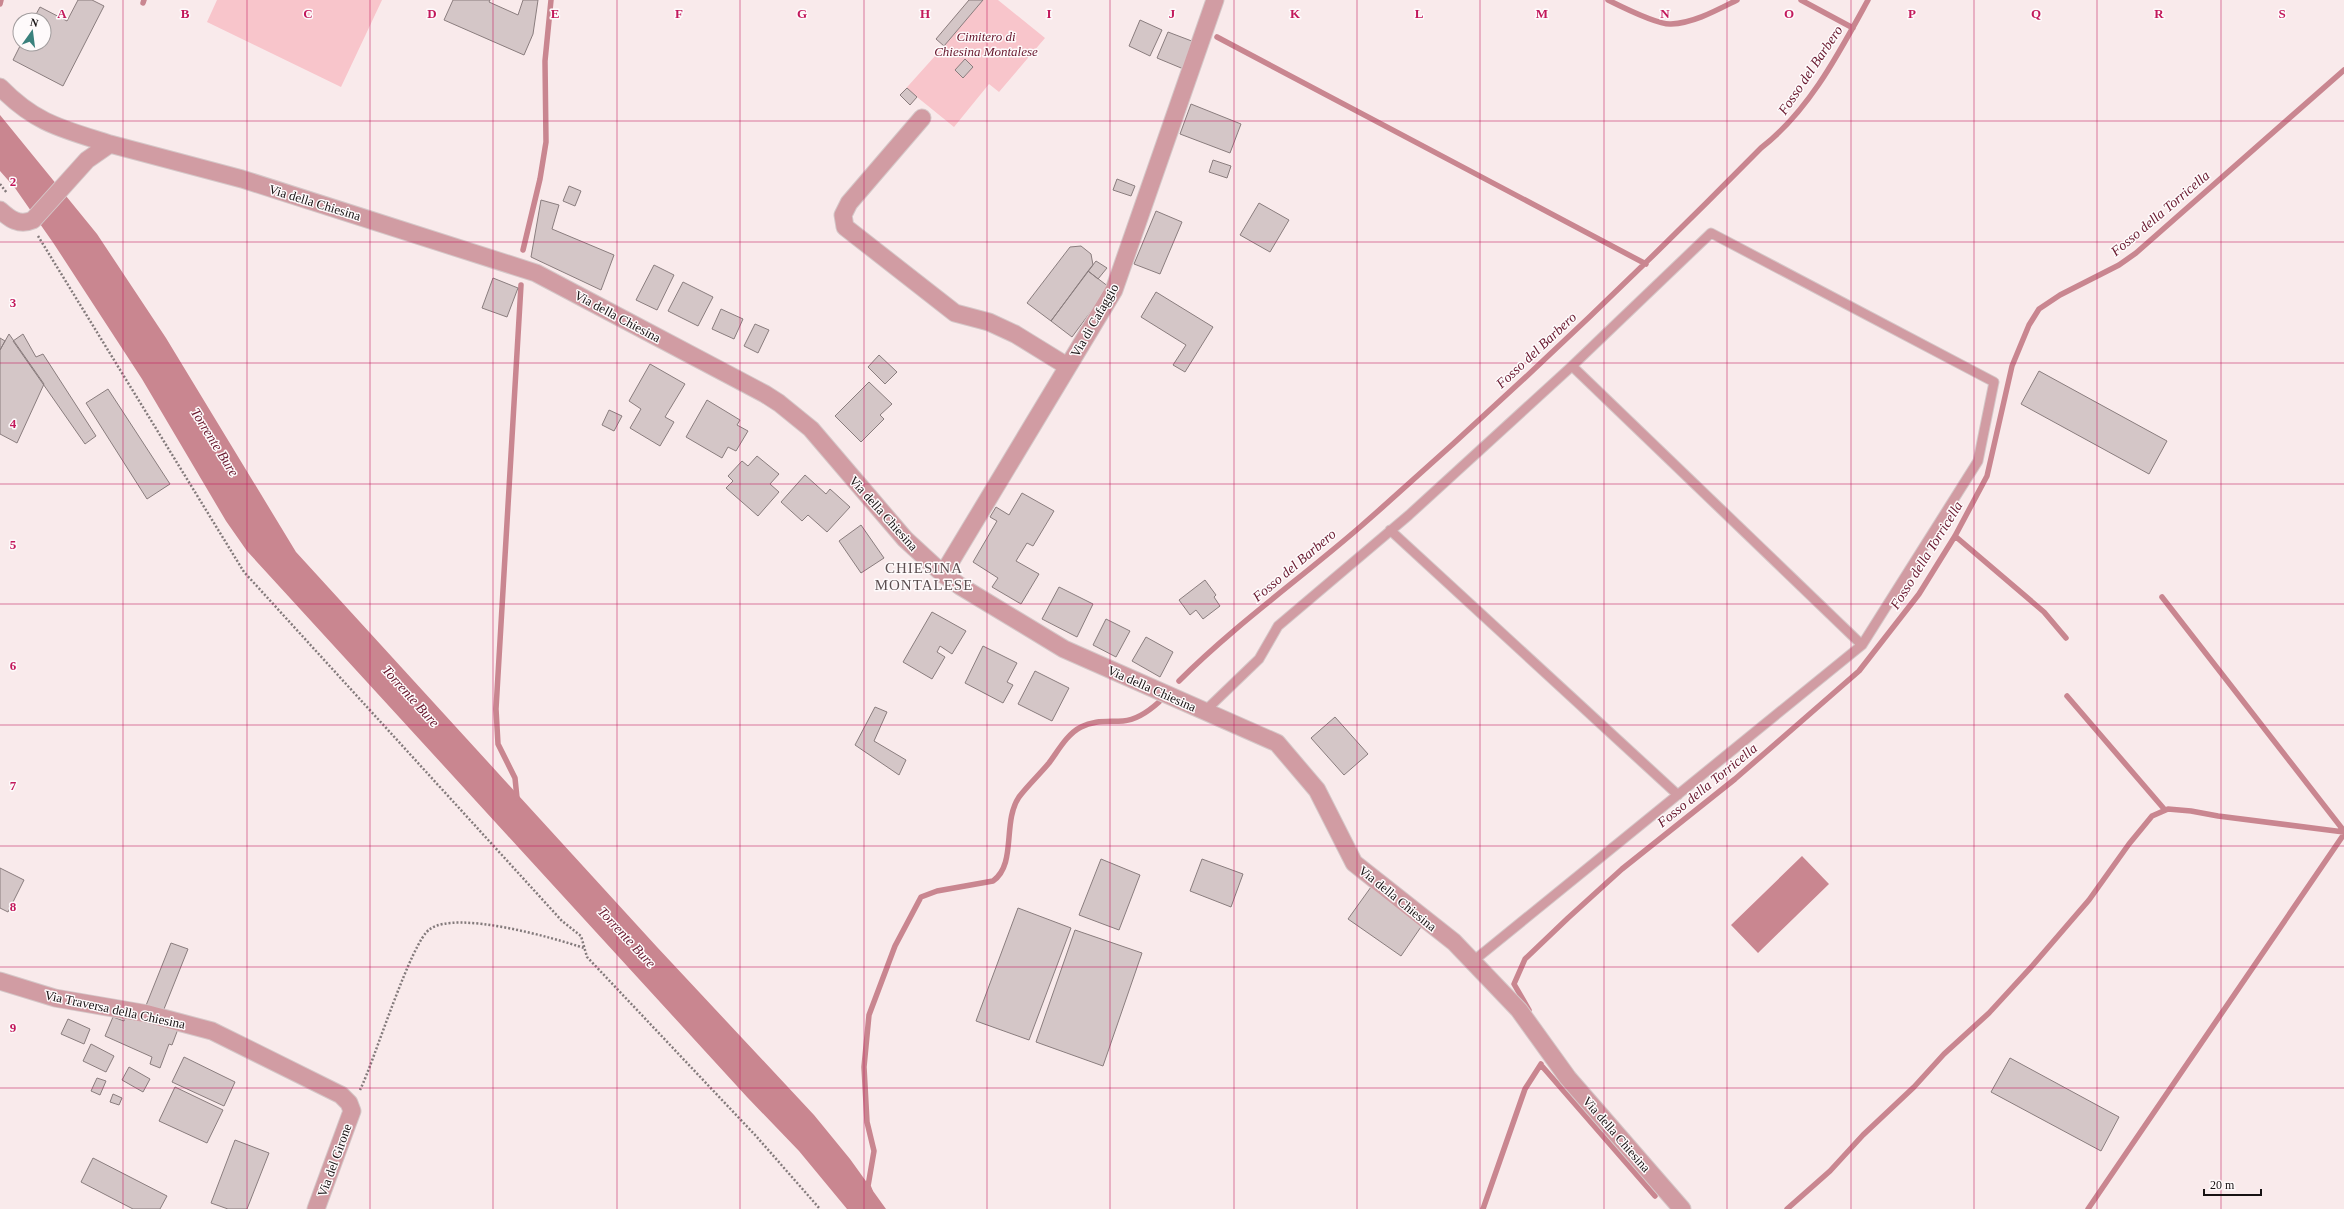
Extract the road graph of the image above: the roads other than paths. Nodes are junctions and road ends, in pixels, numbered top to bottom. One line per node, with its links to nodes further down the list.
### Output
1 (1215, 0): 6 (street, Via di Cafaggio)
2 (0, 87): 4 (street, Via della Chiesina)
3 (922, 118): 6 (street)
4 (110, 144): 5 (street); 9 (street, Via della Chiesina)
5 (0, 210)
6 (1067, 366): 9 (street, Via di Cafaggio)
7 (1572, 366): 8 (lane); 10 (lane); 10 (lane)
8 (1390, 530): 11 (lane); 12 (lane)
9 (943, 574): 11 (street, Via della Chiesina)
10 (1862, 645): 12 (lane)
11 (1205, 711): 13 (street, Via della Chiesina)
12 (1678, 795): 13 (lane)
13 (1472, 962): 17 (street, Via della Chiesina)
14 (0, 981): 15 (street, Via Traversa della Chiesina)
15 (351, 1108): 16 (street, Via del Girone)
16 (316, 1209)
17 (1682, 1209)

